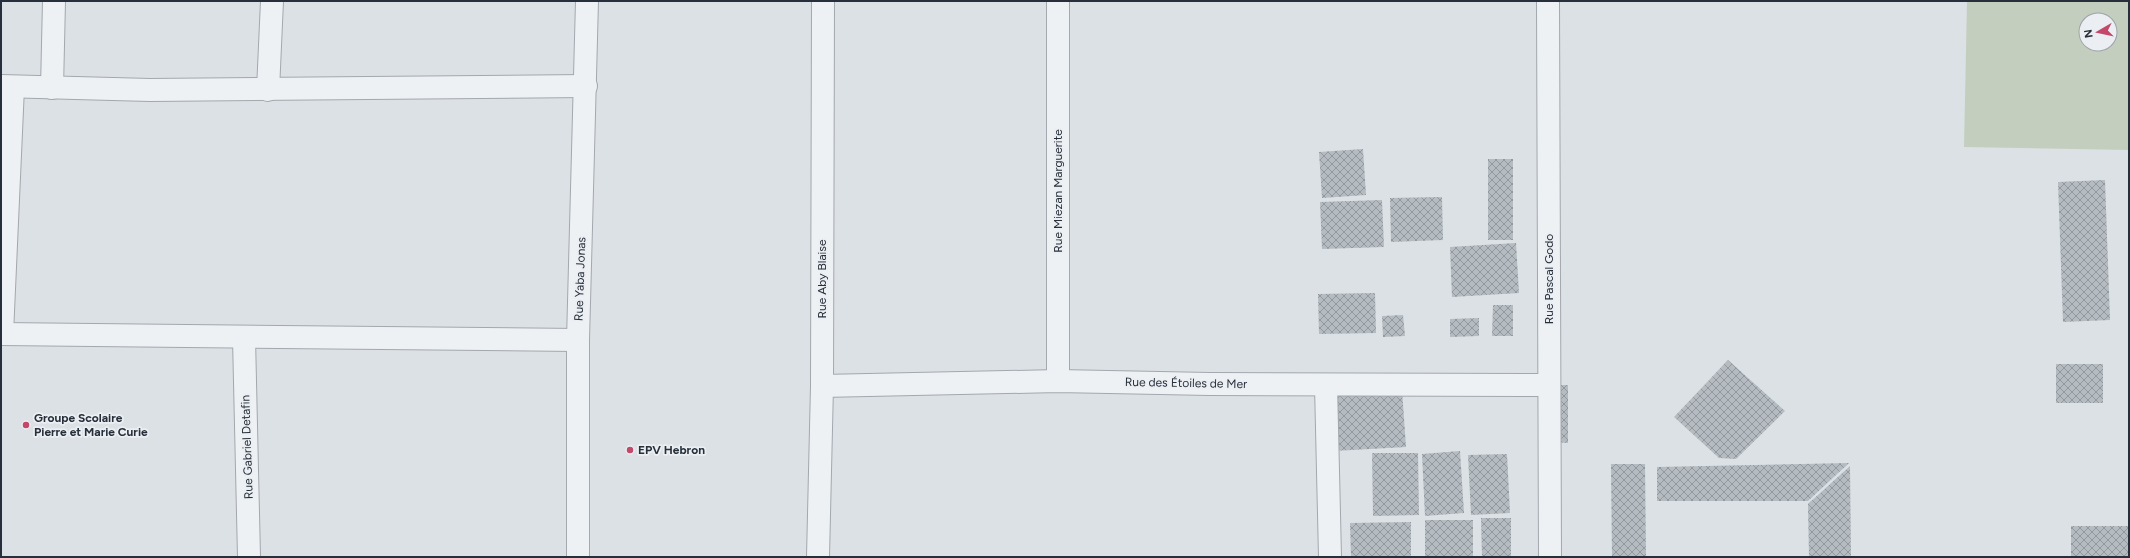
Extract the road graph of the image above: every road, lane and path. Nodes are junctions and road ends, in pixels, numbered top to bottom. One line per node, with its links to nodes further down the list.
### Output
1 (54, 1): 9 (street)
2 (272, 1): 10 (street)
3 (586, 1): 8 (street, Rue Yaba Jonas)
4 (823, 1): 17 (street, Rue Aby Blaise)
5 (1058, 1): 14 (street, Rue Miezan Marguerite)
6 (1548, 1): 16 (street, Rue Pascal Godo)
7 (7, 86): 9 (street); 11 (street)
8 (586, 86): 10 (street); 13 (street, Rue Yaba Jonas)
9 (52, 88): 10 (street)
10 (268, 90)
11 (1, 334): 12 (street)
12 (244, 338): 13 (street); 18 (street, Rue Gabriel Detafin)
13 (578, 340): 19 (street, Rue Yaba Jonas)
14 (1058, 381): 15 (street, Rue des Étoiles de Mer); 17 (street, Rue des Étoiles de Mer)
15 (1326, 385): 16 (street, Rue des Étoiles de Mer); 21 (street)
16 (1549, 385): 22 (street, Rue Pascal Godo)
17 (822, 386): 20 (street, Rue Aby Blaise)
18 (249, 557)
19 (578, 557)
20 (818, 557)
21 (1330, 557)
22 (1550, 557)

